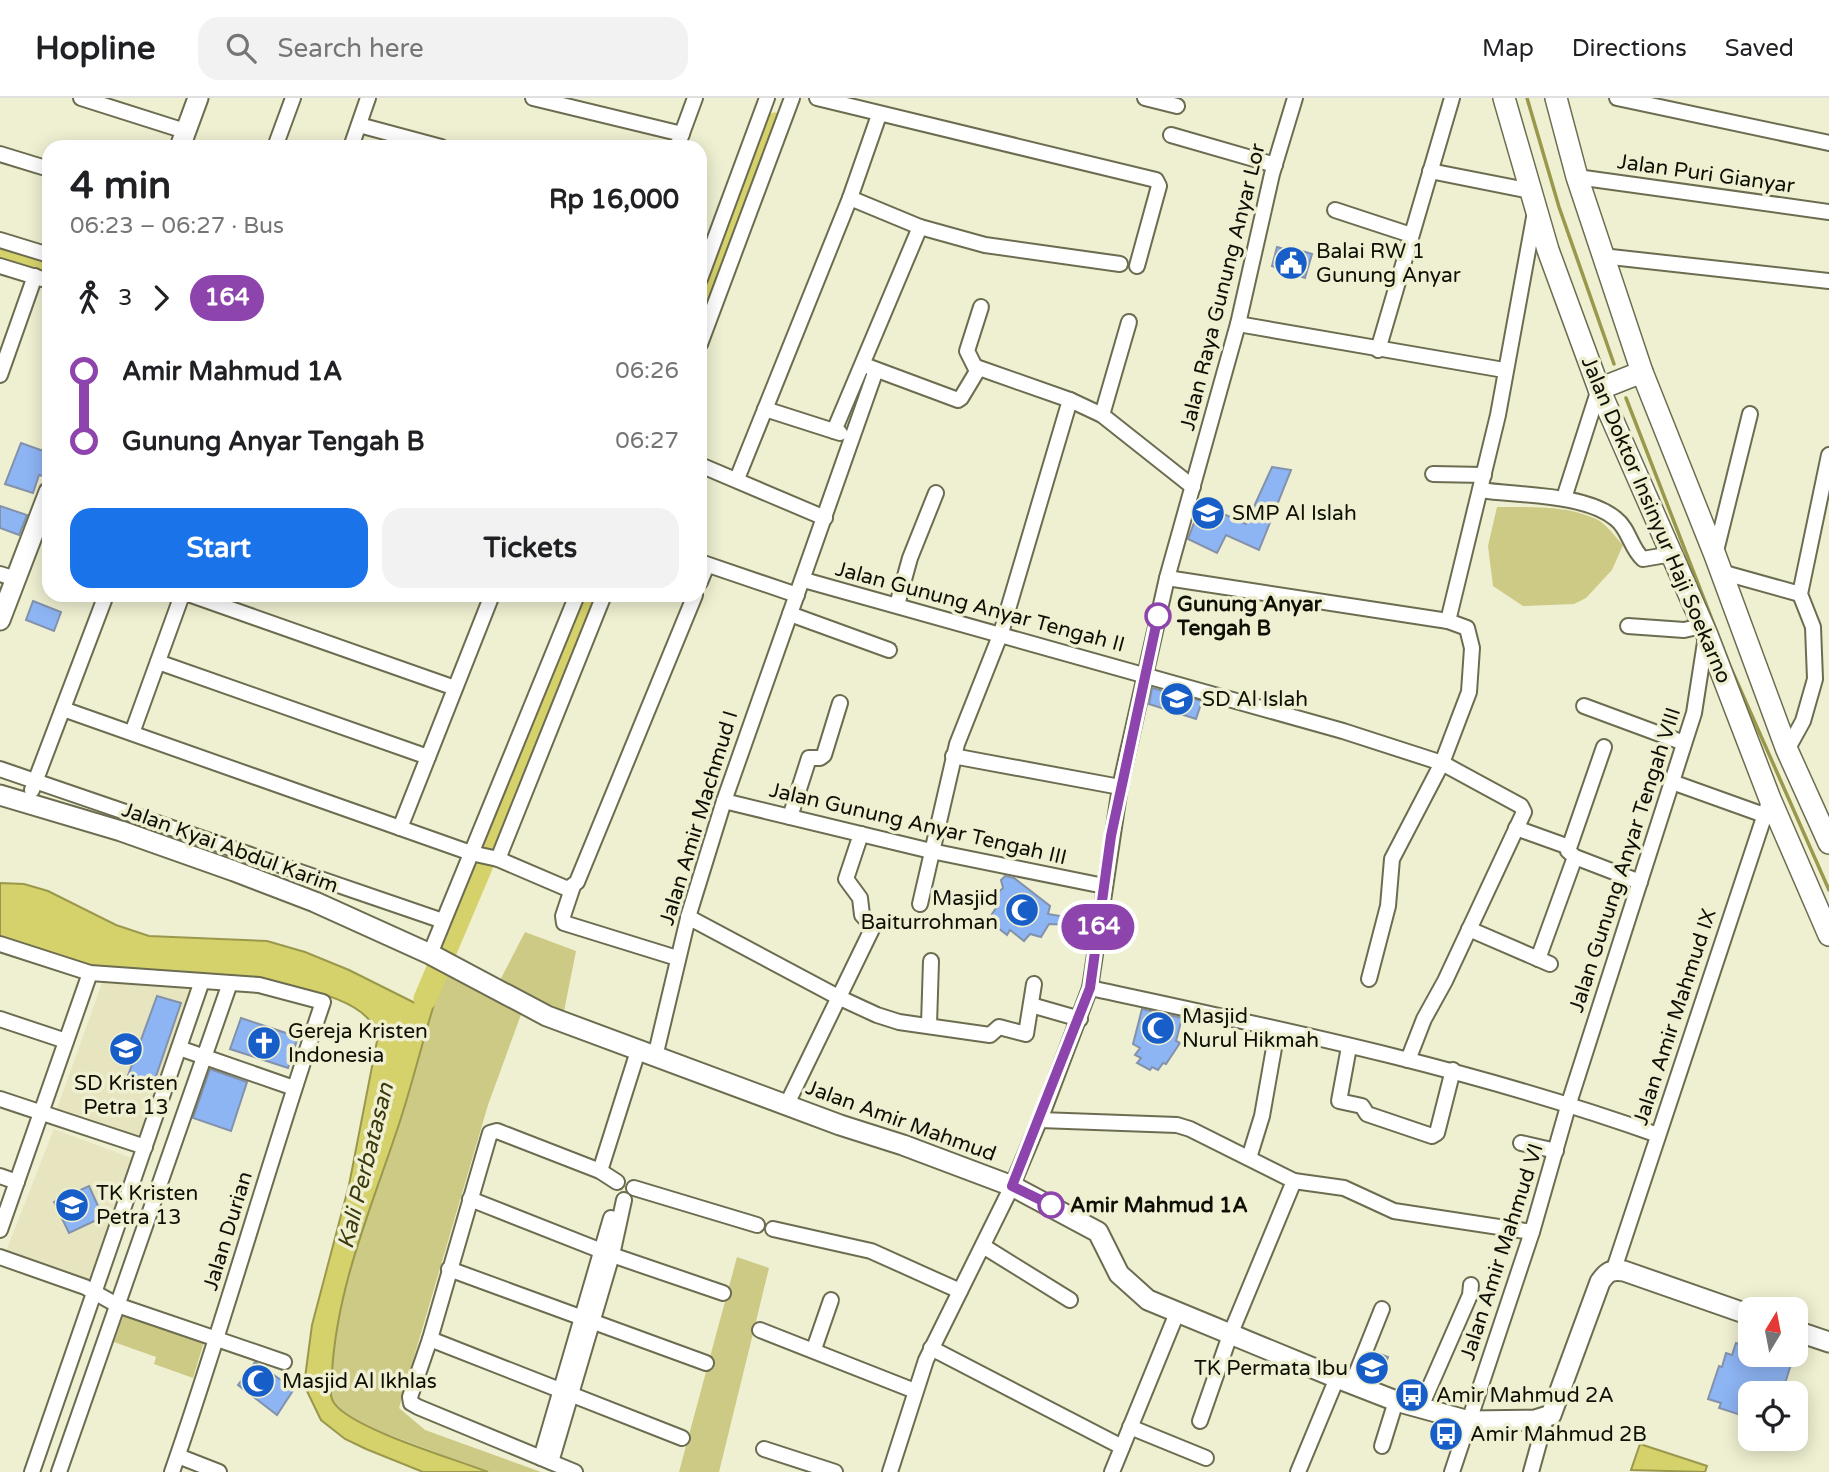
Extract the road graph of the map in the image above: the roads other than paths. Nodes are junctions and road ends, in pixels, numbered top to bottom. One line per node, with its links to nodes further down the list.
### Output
1 (81, 98): 20 (street)
2 (198, 98): 20 (street)
3 (293, 98): 21 (street)
4 (368, 98): 18 (street)
5 (533, 98): 24 (street)
6 (695, 98): 25 (street)
7 (767, 98): 42 (street)
8 (792, 98): 51 (street)
9 (817, 98): 17 (street)
10 (1145, 98): 16 (street)
11 (1295, 98): 28 (street, Jalan Raya Gunung Anyar Lor)
12 (1452, 98): 30 (street)
13 (1504, 98): 33 (main road, Jalan Doktor Insinyur Haji Soekarno)
14 (1617, 98): 26 (street)
15 (1559, 100): 31 (main road, Jalan Doktor Insinyur Haji Soekarno)
16 (1177, 106)
17 (879, 115): 32 (street); 45 (street)
18 (359, 125): 22 (street); 23 (street)
19 (1171, 135): 28 (street)
20 (182, 139)
21 (278, 140)
22 (354, 140)
23 (416, 140)
24 (676, 140)
25 (679, 140)
26 (1829, 143)
27 (0, 154): 29 (street)
28 (1275, 165): 50 (street, Jalan Raya Gunung Anyar Lor)
29 (42, 167)
30 (1430, 171): 33 (street); 37 (street)
31 (1577, 177): 35 (street, Jalan Puri Gianyar); 41 (main road, Jalan Doktor Insinyur Haji Soekarno)
32 (850, 198): 36 (street); 61 (street)
33 (1534, 200): 39 (main road, Jalan Doktor Insinyur Haji Soekarno)
34 (1335, 210): 37 (street)
35 (1829, 212)
36 (920, 227): 43 (street); 54 (street)
37 (1411, 235): 53 (street)
38 (0, 240): 40 (street)
39 (1538, 249): 56 (street); 59 (main road, Jalan Doktor Insinyur Haji Soekarno)
40 (42, 253)
41 (1602, 256): 47 (street); 57 (main road, Jalan Doktor Insinyur Haji Soekarno)
42 (707, 260)
43 (1120, 264)
44 (0, 266): 46 (street)
45 (1137, 266)
46 (42, 279): 52 (street)
47 (1829, 281)
48 (981, 307): 55 (street)
49 (1129, 321): 63 (street)
50 (1238, 324): 53 (street); 71 (street, Jalan Raya Gunung Anyar Lor)
51 (707, 325)
52 (5, 346): 58 (street)
53 (1378, 350): 56 (street)
54 (870, 367): 55 (street); 64 (street); 65 (street, Jalan Amir Machmud I)
55 (976, 369): 60 (street)
56 (1504, 370): 69 (street)
57 (1642, 372): 59 (main road); 78 (main road, Jalan Doktor Insinyur Haji Soekarno)
58 (0, 375)
59 (1599, 389): 74 (street); 77 (main road, Jalan Doktor Insinyur Haji Soekarno)
60 (1070, 400): 63 (street); 98 (street)
61 (765, 409): 64 (street); 70 (street)
62 (1750, 414): 78 (street)
63 (1102, 415): 71 (street)
64 (834, 431): 65 (street)
65 (853, 437): 76 (street, Jalan Amir Machmud I)
66 (1829, 455): 83 (street)
67 (707, 468): 70 (street)
68 (1433, 474): 69 (street)
69 (1484, 475): 72 (street)
70 (737, 479): 76 (street)
71 (1193, 487): 81 (street, Jalan Raya Gunung Anyar Lor)
72 (1480, 490): 74 (street); 95 (street)
73 (936, 492): 92 (street)
74 (1563, 498): 77 (street)
75 (42, 506): 80 (street)
76 (825, 518): 82 (street, Jalan Amir Machmud I)
77 (1672, 554): 97 (main road, Jalan Doktor Insinyur Haji Soekarno)
78 (1718, 564): 83 (street); 109 (main road, Jalan Doktor Insinyur Haji Soekarno)
79 (707, 565): 84 (street)
80 (8, 576): 94 (street)
81 (1167, 578): 95 (street); 101 (street, Jalan Raya Gunung Anyar Lor)
82 (804, 580): 84 (street, Jalan Amir Machmud I); 92 (street, Jalan Gunung Anyar Tengah II)
83 (1800, 594): 109 (street)
84 (797, 595): 93 (street, Jalan Amir Machmud I)
85 (103, 602): 105 (street)
86 (179, 602): 100 (street)
87 (211, 602): 102 (street)
88 (489, 602): 102 (street)
89 (575, 602): 128 (street)
90 (601, 602): 128 (street)
91 (692, 602): 130 (street)
92 (897, 605): 98 (street, Jalan Gunung Anyar Tengah II)
93 (790, 614): 99 (street); 118 (street, Jalan Amir Machmud I)
94 (0, 620)
95 (1448, 621): 112 (street)
96 (1628, 626): 97 (street)
97 (1704, 630): 107 (street, Jalan Gunung Anyar Tengah VIII); 120 (main road, Jalan Doktor Insinyur Haji Soekarno)
98 (1001, 634): 101 (street, Jalan Gunung Anyar Tengah II); 110 (street)
99 (889, 650)
100 (158, 662): 106 (street); 111 (street)
101 (1145, 673): 112 (street, Jalan Gunung Anyar Tengah II); 116 (street, Jalan Raya Gunung Anyar Lor)
102 (455, 688): 111 (street)
103 (840, 703): 121 (street)
104 (1584, 706): 107 (street)
105 (63, 709): 106 (street); 115 (street)
106 (132, 733): 122 (street)
107 (1684, 743): 114 (street, Jalan Gunung Anyar Tengah VIII)
108 (1604, 747): 127 (street)
109 (1787, 750): 125 (main road, Jalan Doktor Insinyur Haji Soekarno)
110 (954, 755): 116 (street); 126 (street)
111 (428, 757): 122 (street)
112 (1442, 762): 123 (street, Jalan Gunung Anyar Tengah II); 142 (street)
113 (0, 769): 115 (street)
114 (1672, 782): 120 (street); 129 (street, Jalan Gunung Anyar Tengah VIII)
115 (36, 783): 119 (street); 134 (street)
116 (1120, 787): 131 (street, Jalan Raya Gunung Anyar Lor)
117 (0, 795): 119 (street, Jalan Kyai Abdul Karim)
118 (724, 801): 121 (street, Jalan Gunung Anyar Tengah III); 133 (street, Jalan Amir Machmud I)
119 (25, 802): 139 (street, Jalan Kyai Abdul Karim)
120 (1767, 807): 136 (main road, Jalan Doktor Insinyur Haji Soekarno); 166 (street, Jalan Amir Mahmud IX)
121 (790, 817): 124 (street, Jalan Gunung Anyar Tengah III)
122 (400, 828): 128 (street)
123 (1516, 828): 127 (street); 135 (street)
124 (861, 834): 126 (street, Jalan Gunung Anyar Tengah III); 147 (street)
125 (1829, 843)
126 (931, 851): 131 (street, Jalan Gunung Anyar Tengah III); 132 (street)
127 (1572, 852): 129 (street); 135 (street)
128 (486, 857): 130 (street); 134 (street)
129 (1640, 882): 162 (street, Jalan Gunung Anyar Tengah VIII)
130 (575, 884): 138 (street)
131 (1104, 886): 146 (street, Jalan Raya Gunung Anyar Lor)
132 (920, 904)
133 (688, 917): 138 (street, Jalan Amir Machmud I); 147 (street)
134 (443, 921): 139 (street)
135 (1469, 929): 158 (street)
136 (1829, 935)
137 (0, 944): 141 (street)
138 (677, 958): 156 (street, Jalan Amir Machmud I)
139 (439, 959): 156 (street, Jalan Amir Mahmud)
140 (931, 961): 151 (street)
141 (90, 973): 143 (street); 153 (street)
142 (1369, 979)
143 (202, 981): 144 (street); 155 (street)
144 (230, 983): 157 (street); 160 (street, Jalan Durian)
145 (1034, 984): 148 (street)
146 (1090, 988): 150 (street, Jalan Raya Gunung Anyar Lor); 152 (street)
147 (838, 997): 151 (street); 163 (street)
148 (1031, 1005): 150 (street); 151 (street)
149 (0, 1019): 153 (street)
150 (1080, 1019): 165 (street, Jalan Raya Gunung Anyar Lor)
151 (929, 1025)
152 (1277, 1031): 154 (street); 170 (street)
153 (66, 1041): 164 (street)
154 (1349, 1046): 158 (street); 159 (street)
155 (179, 1048): 157 (street); 168 (street)
156 (641, 1052): 163 (street, Jalan Amir Mahmud); 171 (street, Jalan Amir Machmud I)
157 (204, 1057): 160 (street); 195 (street)
158 (1408, 1060): 159 (street)
159 (1452, 1070): 162 (street)
160 (294, 1088): 204 (street, Jalan Durian)
161 (0, 1099): 164 (street)
162 (1571, 1099): 166 (street); 169 (street, Jalan Amir Mahmud VI)
163 (787, 1104): 176 (street, Jalan Amir Mahmud)
164 (41, 1113): 168 (street); 174 (street)
165 (1041, 1117): 170 (street); 176 (street, Jalan Raya Gunung Anyar Lor)
166 (1658, 1135): 187 (street, Jalan Amir Mahmud IX)
167 (1521, 1143): 169 (street)
168 (145, 1147): 191 (street)
169 (1556, 1151): 183 (street, Jalan Amir Mahmud VI)
170 (1249, 1158): 173 (street)
171 (596, 1169): 175 (street); 178 (street)
172 (0, 1176): 174 (street)
173 (1294, 1181): 183 (street); 201 (street)
174 (17, 1182): 182 (street)
175 (617, 1182): 177 (street); 179 (street)
176 (1012, 1186): 184 (street, Jalan Raya Gunung Anyar Lor); 198 (street, Jalan Amir Mahmud)
177 (634, 1188): 179 (street); 180 (street)
178 (470, 1199): 185 (street); 188 (street)
179 (621, 1199): 185 (street)
180 (757, 1226)
181 (773, 1229): 190 (street)
182 (0, 1230)
183 (1532, 1232): 217 (street, Jalan Amir Mahmud VI)
184 (983, 1245): 190 (street, Jalan Raya Gunung Anyar Lor); 194 (street)
185 (607, 1253): 192 (street); 199 (street)
186 (0, 1257): 191 (street)
187 (1617, 1259): 197 (street); 215 (street)
188 (449, 1269): 199 (street); 203 (street)
189 (1471, 1284): 214 (street)
190 (960, 1291): 206 (street, Jalan Raya Gunung Anyar Lor)
191 (94, 1293): 195 (street); 226 (street)
192 (723, 1293)
193 (831, 1300): 207 (street)
194 (1070, 1300)
195 (117, 1305): 204 (street); 227 (street)
196 (1382, 1309): 210 (street)
197 (1738, 1310)
198 (1177, 1314): 201 (street, Jalan Amir Mahmud); 218 (street)
199 (588, 1320): 209 (street); 212 (street)
200 (760, 1330): 207 (street)
201 (1230, 1335): 210 (street, Jalan Amir Mahmud); 216 (street)
202 (1808, 1335): 205 (street)
203 (430, 1339): 212 (street); 225 (street)
204 (217, 1340): 208 (street); 223 (street, Jalan Durian)
205 (1829, 1342)
206 (931, 1348): 211 (street, Jalan Raya Gunung Anyar Lor); 221 (street)
207 (814, 1349): 211 (street)
208 (284, 1362)
209 (706, 1363)
210 (1345, 1381): 213 (street, Jalan Amir Mahmud); 234 (street)
211 (915, 1391): 232 (street, Jalan Raya Gunung Anyar Lor)
212 (568, 1392): 219 (street); 225 (street)
213 (1396, 1401): 214 (street, Jalan Amir Mahmud); 220 (street)
214 (1420, 1409): 217 (street, Jalan Amir Mahmud)
215 (1546, 1418): 217 (street, Jalan Amir Mahmud); 236 (street)
216 (1200, 1421)
217 (1469, 1421): 235 (street, Jalan Amir Mahmud VI)
218 (1130, 1427): 221 (street); 224 (street)
219 (682, 1438)
220 (1382, 1446)
221 (1122, 1447): 233 (street)
222 (764, 1448): 231 (street)
223 (178, 1455): 228 (street, Jalan Durian); 229 (street)
224 (1206, 1458)
225 (546, 1460): 230 (street)
226 (32, 1472)
227 (59, 1472)
228 (172, 1472)
229 (219, 1472)
230 (575, 1472)
231 (835, 1472)
232 (890, 1472)
233 (1112, 1472)
234 (1298, 1472)
235 (1452, 1472)
236 (1531, 1472)

